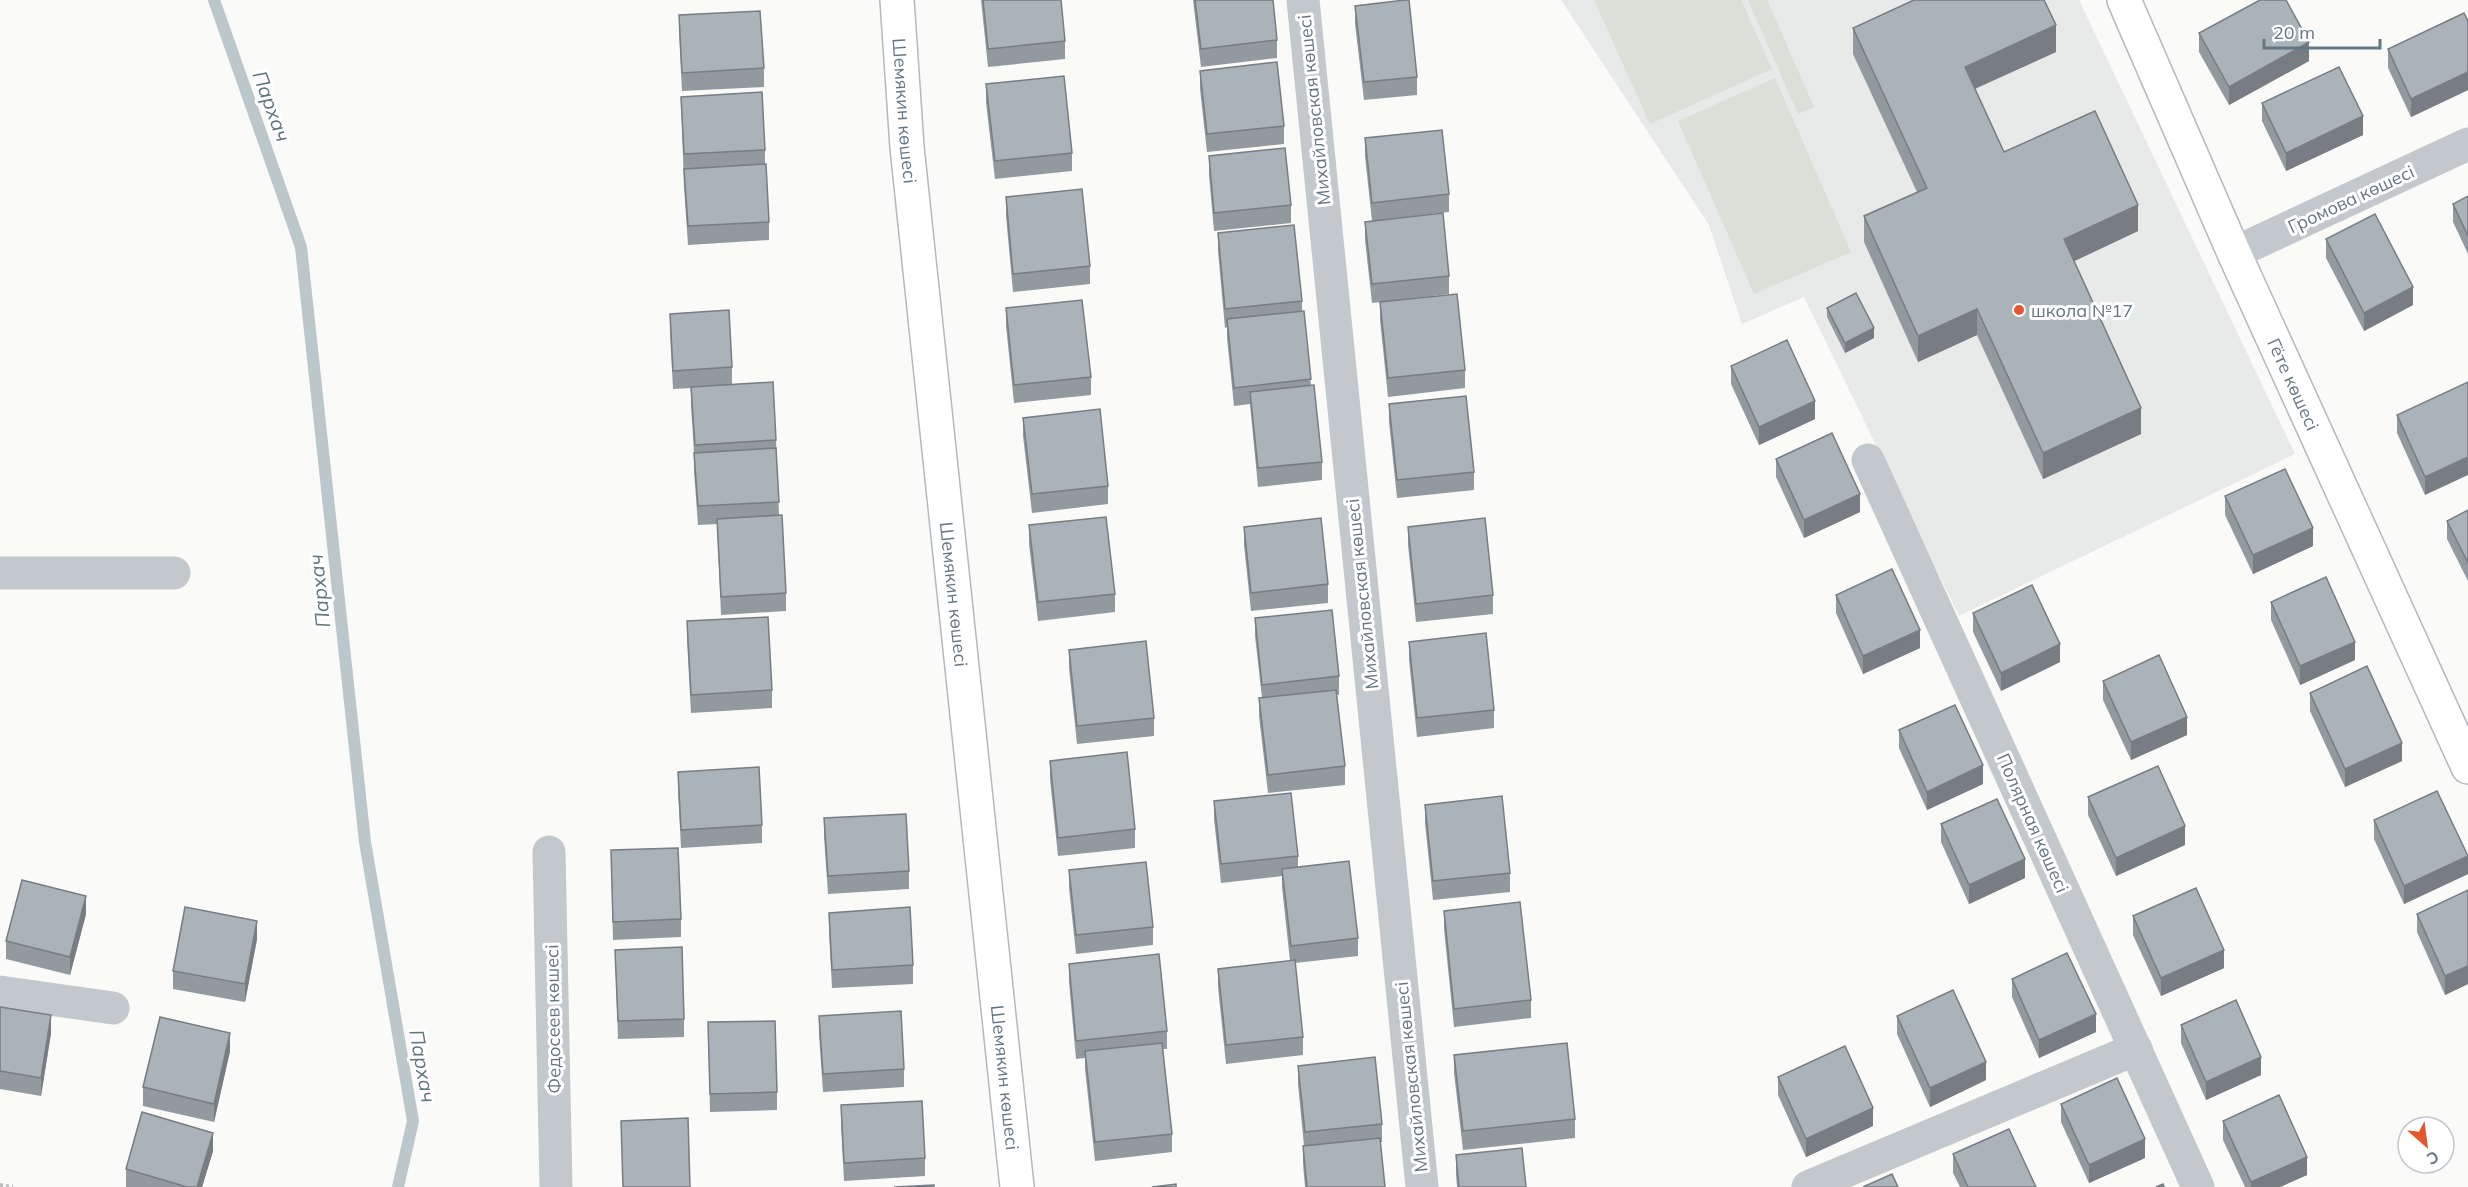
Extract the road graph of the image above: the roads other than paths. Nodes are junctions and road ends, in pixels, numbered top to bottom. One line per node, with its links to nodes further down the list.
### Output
1 (897, 0): 15 (main road, Шемякин көшесі)
2 (1303, 0): 16 (street, Михайловская көшесі)
3 (2124, 0): 5 (main road, Гёте көшесі)
4 (2468, 144): 5 (street, Громова көшесі)
5 (2234, 253): 9 (main road, Гёте көшесі)
6 (1868, 460): 13 (street, Полярная көшесі)
7 (0, 573): 8 (street)
8 (174, 573)
9 (2468, 767)
10 (549, 852): 14 (street, Федосеев көшесі)
11 (0, 992): 12 (street)
12 (113, 1008)
13 (2136, 1049): 17 (street); 18 (street, Полярная көшесі)
14 (556, 1187)
15 (1017, 1187)
16 (1422, 1187)
17 (1808, 1187)
18 (2198, 1187)

